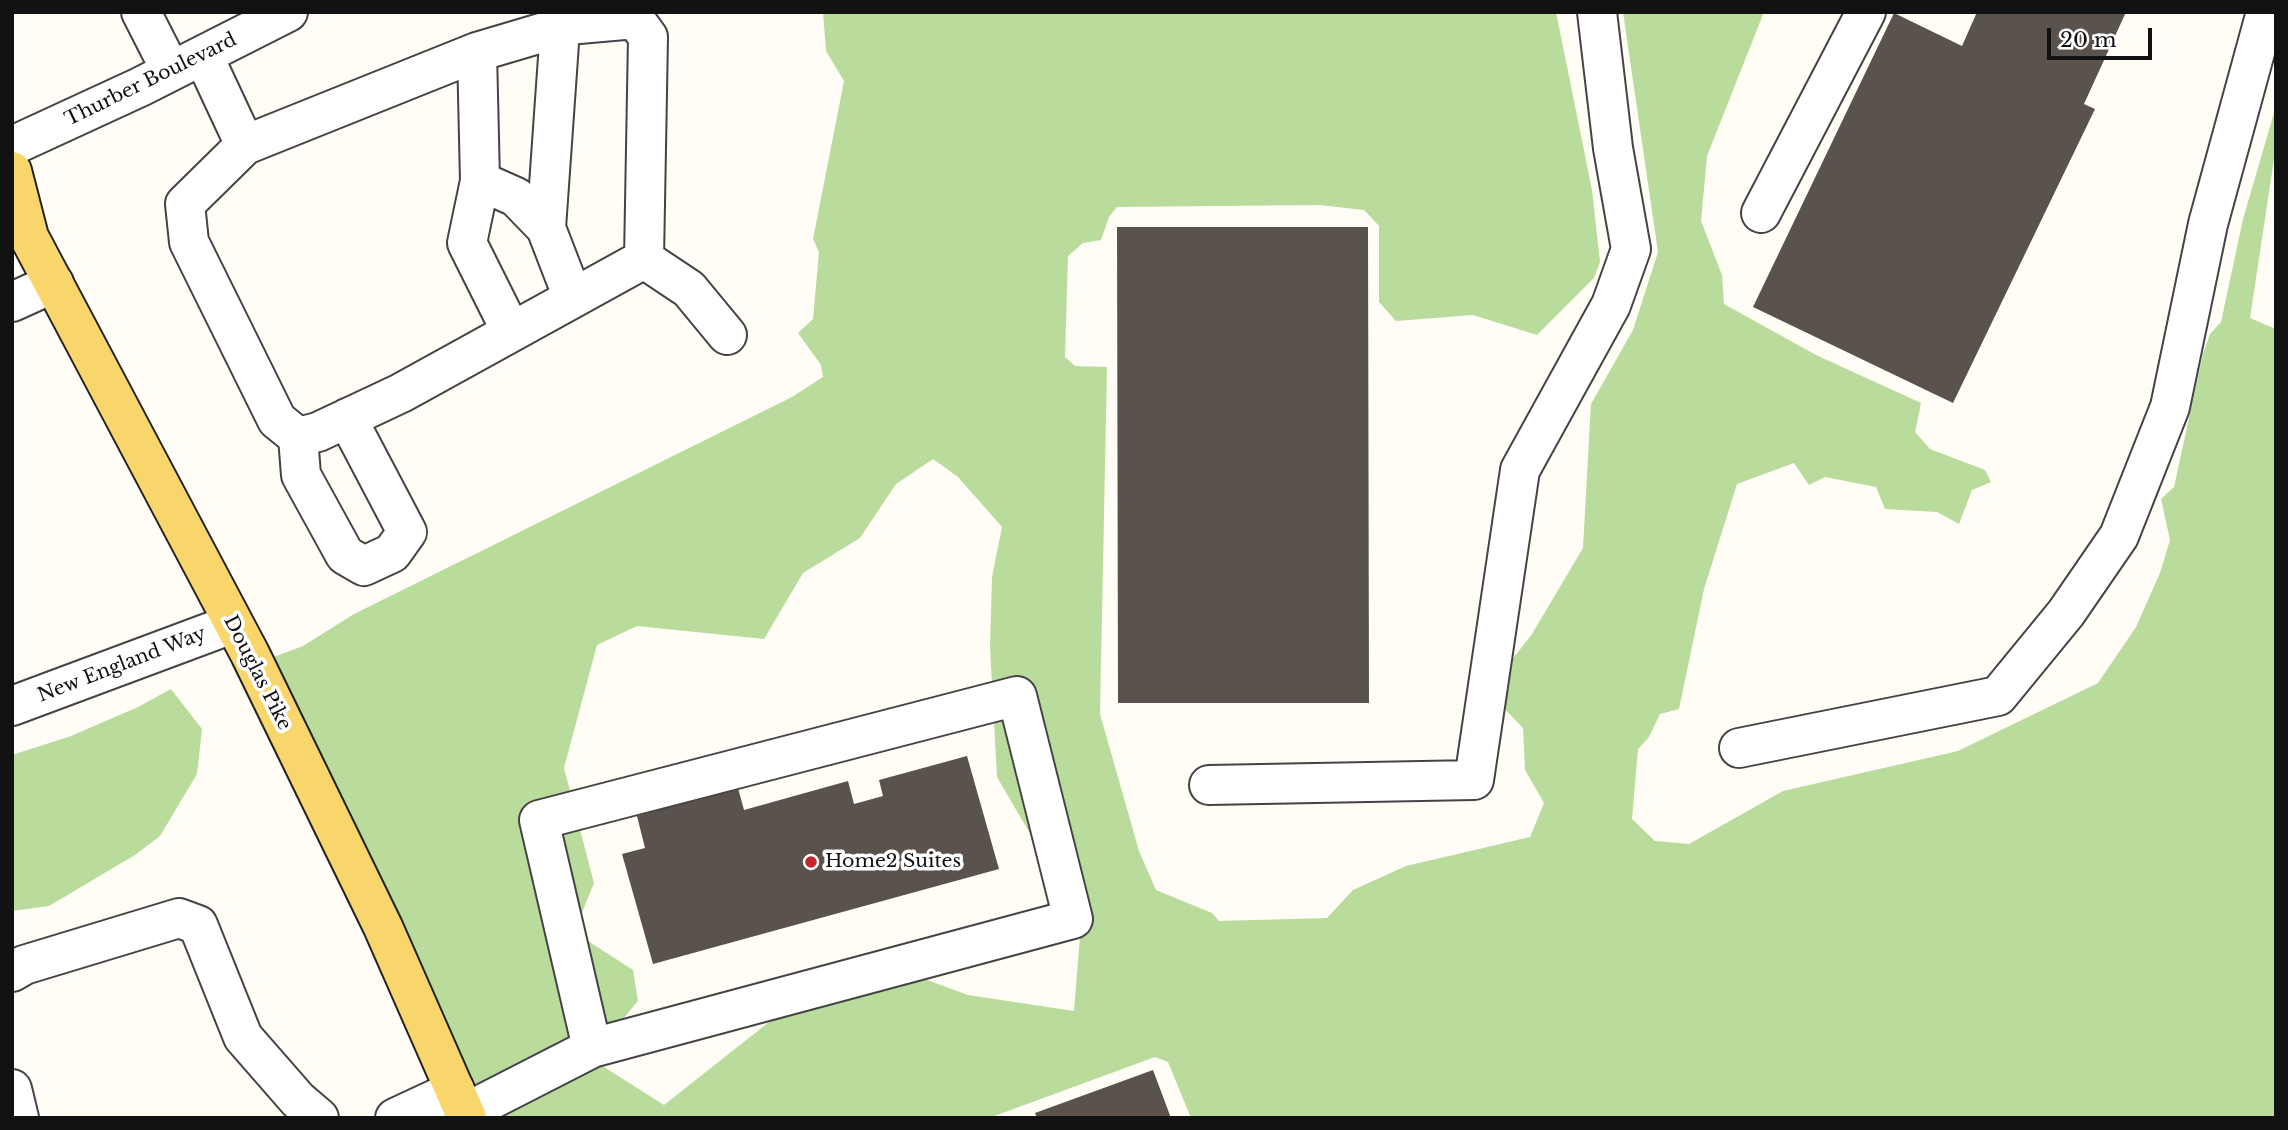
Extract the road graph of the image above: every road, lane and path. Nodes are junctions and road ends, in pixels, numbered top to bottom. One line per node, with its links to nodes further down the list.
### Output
1 (141, 12): 8 (street)
2 (288, 12): 8 (street, Thurber Boulevard)
3 (1597, 12): 27 (street)
4 (1866, 12): 13 (street)
5 (2266, 12): 26 (street)
6 (560, 29): 7 (street); 15 (street); 16 (street)
7 (477, 52): 9 (street); 12 (street)
8 (187, 63): 9 (street); 10 (street, Thurber Boulevard)
9 (245, 145): 23 (street)
10 (12, 146)
11 (12, 171): 14 (main road, Douglas Pike)
12 (480, 181): 15 (street); 20 (street)
13 (1761, 213)
14 (21, 227): 17 (main road, Douglas Pike)
15 (546, 228): 18 (street)
16 (644, 259): 18 (street); 21 (street)
17 (54, 283): 19 (street); 24 (main road, Douglas Pike)
18 (573, 298): 20 (street)
19 (12, 302)
20 (511, 331): 22 (street)
21 (727, 335)
22 (347, 418): 23 (street); 23 (street)
23 (298, 437)
24 (232, 624): 25 (street, New England Way); 31 (main road, Douglas Pike)
25 (13, 703)
26 (1739, 748)
27 (1209, 785)
28 (12, 972): 33 (street)
29 (592, 1048): 29 (street); 31 (street)
30 (12, 1090): 32 (street)
31 (462, 1107): 34 (street)
32 (19, 1118)
33 (319, 1118)
34 (395, 1118)

